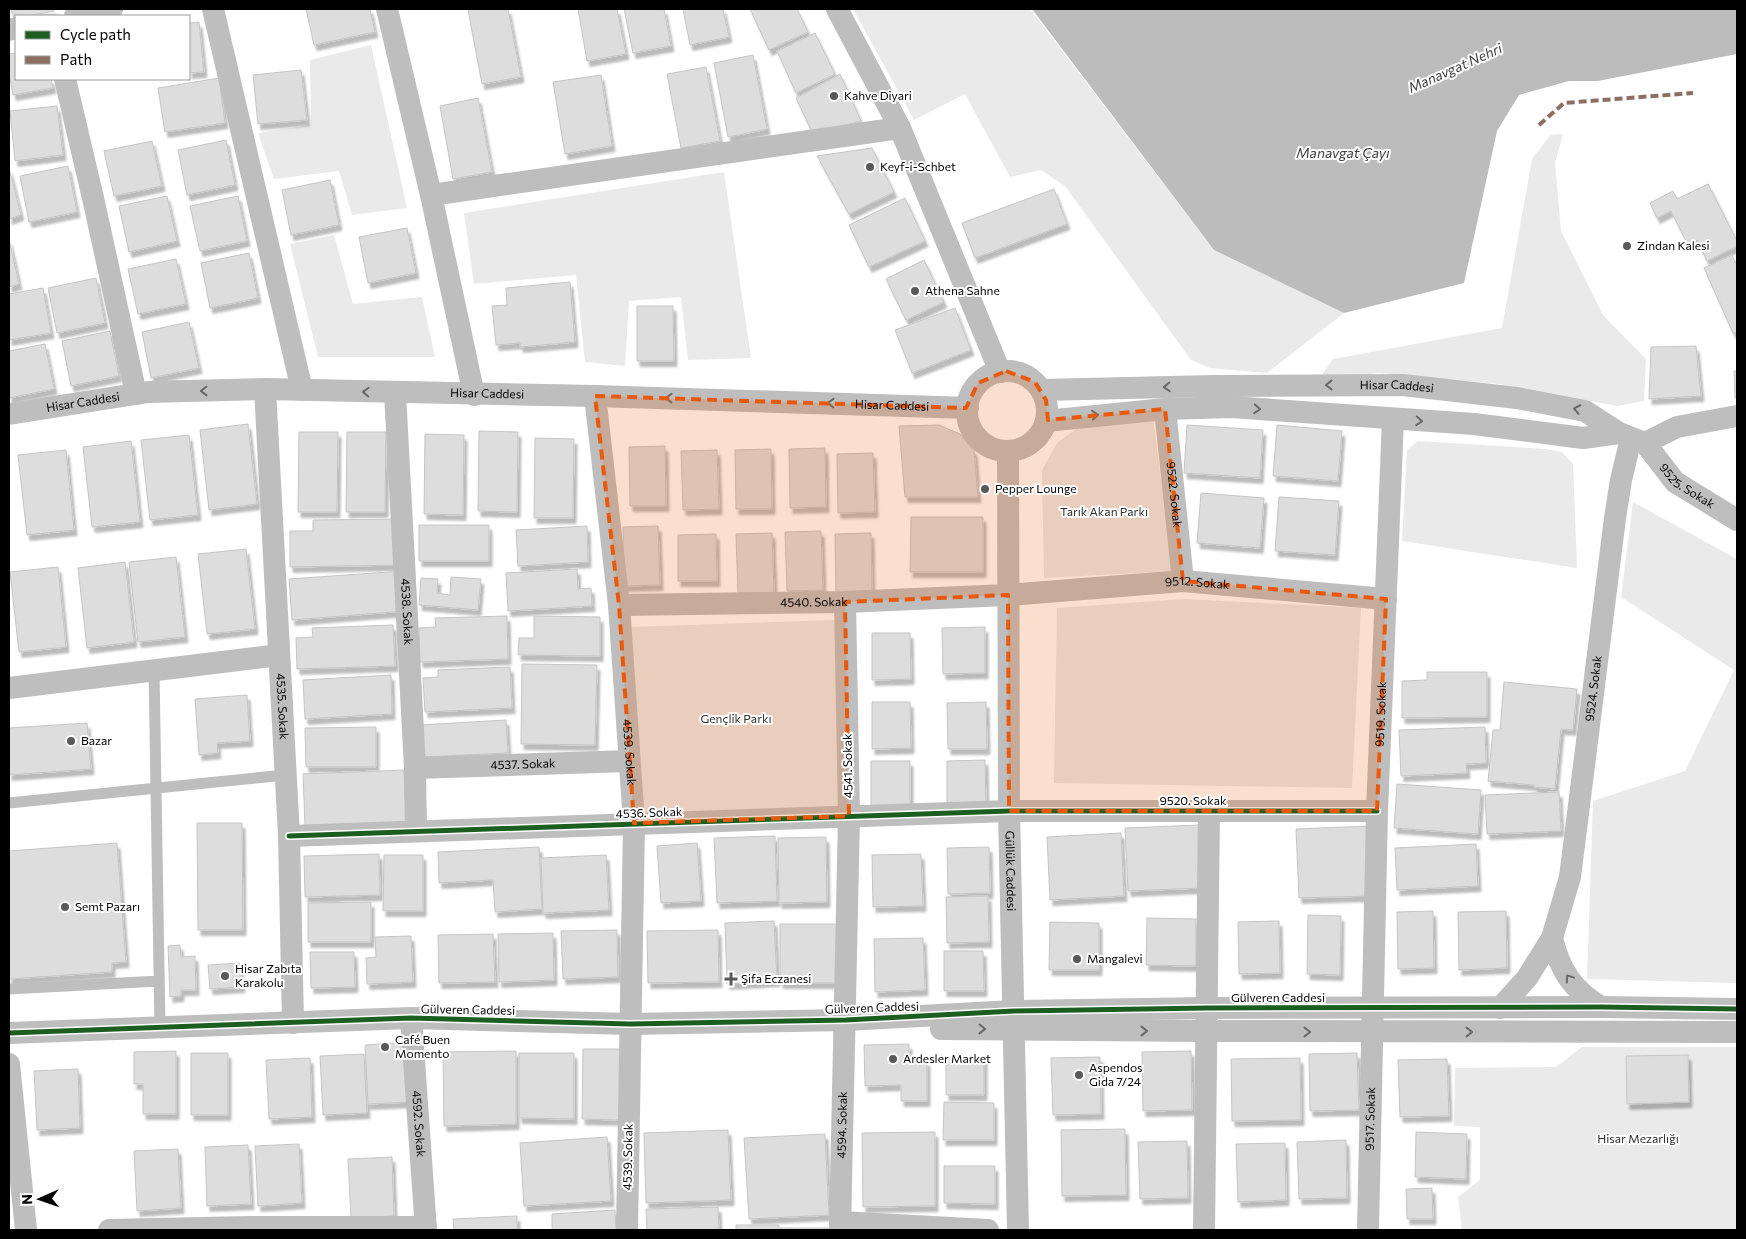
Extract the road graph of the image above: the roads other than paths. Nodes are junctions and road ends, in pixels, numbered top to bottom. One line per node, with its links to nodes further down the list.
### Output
1 (112, 9): 5 (street)
2 (213, 9): 11 (street)
3 (387, 9): 8 (street)
4 (837, 9): 7 (street)
5 (80, 15)
6 (65, 80): 14 (street)
7 (900, 128): 8 (street); 9 (street)
8 (432, 195): 15 (street)
9 (1000, 372): 12 (street); 17 (street)
10 (264, 389): 11 (street, Hisar Caddesi); 14 (street, Hisar Caddesi, one-way to 14); 31 (street, 4535. Sokak)
11 (302, 390): 13 (street, Hisar Caddesi, one-way to 11)
12 (1041, 390): 22 (street); 23 (street, Hisar Caddesi, one-way to 12)
13 (395, 393): 15 (street, Hisar Caddesi); 35 (street, 4538. Sokak)
14 (136, 394): 19 (street, Hisar Caddesi)
15 (474, 395): 16 (street, Hisar Caddesi)
16 (595, 396): 17 (street, Hisar Caddesi, one-way to 16); 30 (street, 4539. Sokak)
17 (968, 408): 24 (street)
18 (1165, 409): 21 (street, one-way to 21); 22 (street, one-way to 18); 26 (street, 9522. Sokak)
19 (9, 414)
20 (1737, 416): 23 (street)
21 (1393, 419): 23 (street, one-way to 23); 28 (street, 9519. Sokak)
22 (1046, 421): 24 (street)
23 (1632, 438): 25 (street, 9525. Sokak); 46 (street, 9524. Sokak)
24 (1008, 451): 27 (street, Güllük Caddesi)
25 (1737, 520)
26 (1183, 581): 27 (street, 9512. Sokak); 28 (street, 9512. Sokak)
27 (1008, 595): 29 (street, 4540. Sokak); 39 (street, Güllük Caddesi)
28 (1386, 599): 41 (street, 9519. Sokak)
29 (845, 602): 30 (street, 4540. Sokak); 42 (street, 4541. Sokak)
30 (619, 605): 34 (street, 4539. Sokak)
31 (279, 655): 32 (street); 36 (street, 4535. Sokak)
32 (154, 670): 33 (street); 37 (lane)
33 (9, 688)
34 (629, 761): 35 (street, 4537. Sokak); 43 (street, 4539. Sokak)
35 (415, 768): 44 (street, 4538. Sokak)
36 (285, 775): 37 (lane); 45 (street, 4535. Sokak)
37 (156, 788): 38 (lane); 47 (lane)
38 (9, 803)
39 (1010, 811): 40 (street, 9520. Sokak); 42 (street, 4536. Sokak); 55 (street, Güllük Caddesi)
40 (1209, 811): 41 (street, 9520. Sokak); 49 (street)
41 (1377, 811): 50 (street, 9519. Sokak)
42 (849, 816): 43 (street, 4536. Sokak); 57 (street, 4541. Sokak)
43 (634, 823): 44 (street, 4536. Sokak); 58 (street, 4539. Sokak)
44 (416, 831): 45 (street, 4536. Sokak)
45 (289, 836): 56 (street, 4535. Sokak)
46 (1552, 938): 51 (street, 9524. Sokak); 52 (street, one-way to 46)
47 (159, 981): 48 (lane); 59 (lane)
48 (9, 989)
49 (1207, 1008): 50 (street, Gülveren Caddesi); 55 (street, Gülveren Caddesi); 61 (street)
50 (1373, 1008): 51 (street, Gülveren Caddesi); 62 (street, 9517. Sokak)
51 (1500, 1008): 52 (street, Gülveren Caddesi)
52 (1601, 1008): 53 (street, Gülveren Caddesi)
53 (1737, 1009)
54 (411, 1018): 56 (street, Gülveren Caddesi); 58 (street, Gülveren Caddesi); 67 (street, 4592. Sokak)
55 (1014, 1021): 57 (street, Gülveren Caddesi); 61 (street, Gülveren Caddesi, one-way to 61); 72 (street, Güllük Caddesi)
56 (293, 1023): 59 (street, Gülveren Caddesi)
57 (846, 1023): 58 (street, Gülveren Caddesi); 65 (street, 4594. Sokak)
58 (630, 1024): 70 (street, 4539. Sokak)
59 (160, 1028): 60 (street, Gülveren Caddesi)
60 (9, 1032)
61 (1207, 1032): 62 (street, Gülveren Caddesi, one-way to 62); 73 (street)
62 (1372, 1032): 63 (street, Gülveren Caddesi, one-way to 63); 74 (street, 9517. Sokak)
63 (1737, 1032)
64 (9, 1064): 68 (street)
65 (840, 1226): 71 (street)
66 (250, 1229): 67 (street); 69 (street)
67 (426, 1229)
68 (26, 1230)
69 (109, 1230)
70 (627, 1230)
71 (988, 1230)
72 (1018, 1230)
73 (1204, 1230)
74 (1368, 1230)

